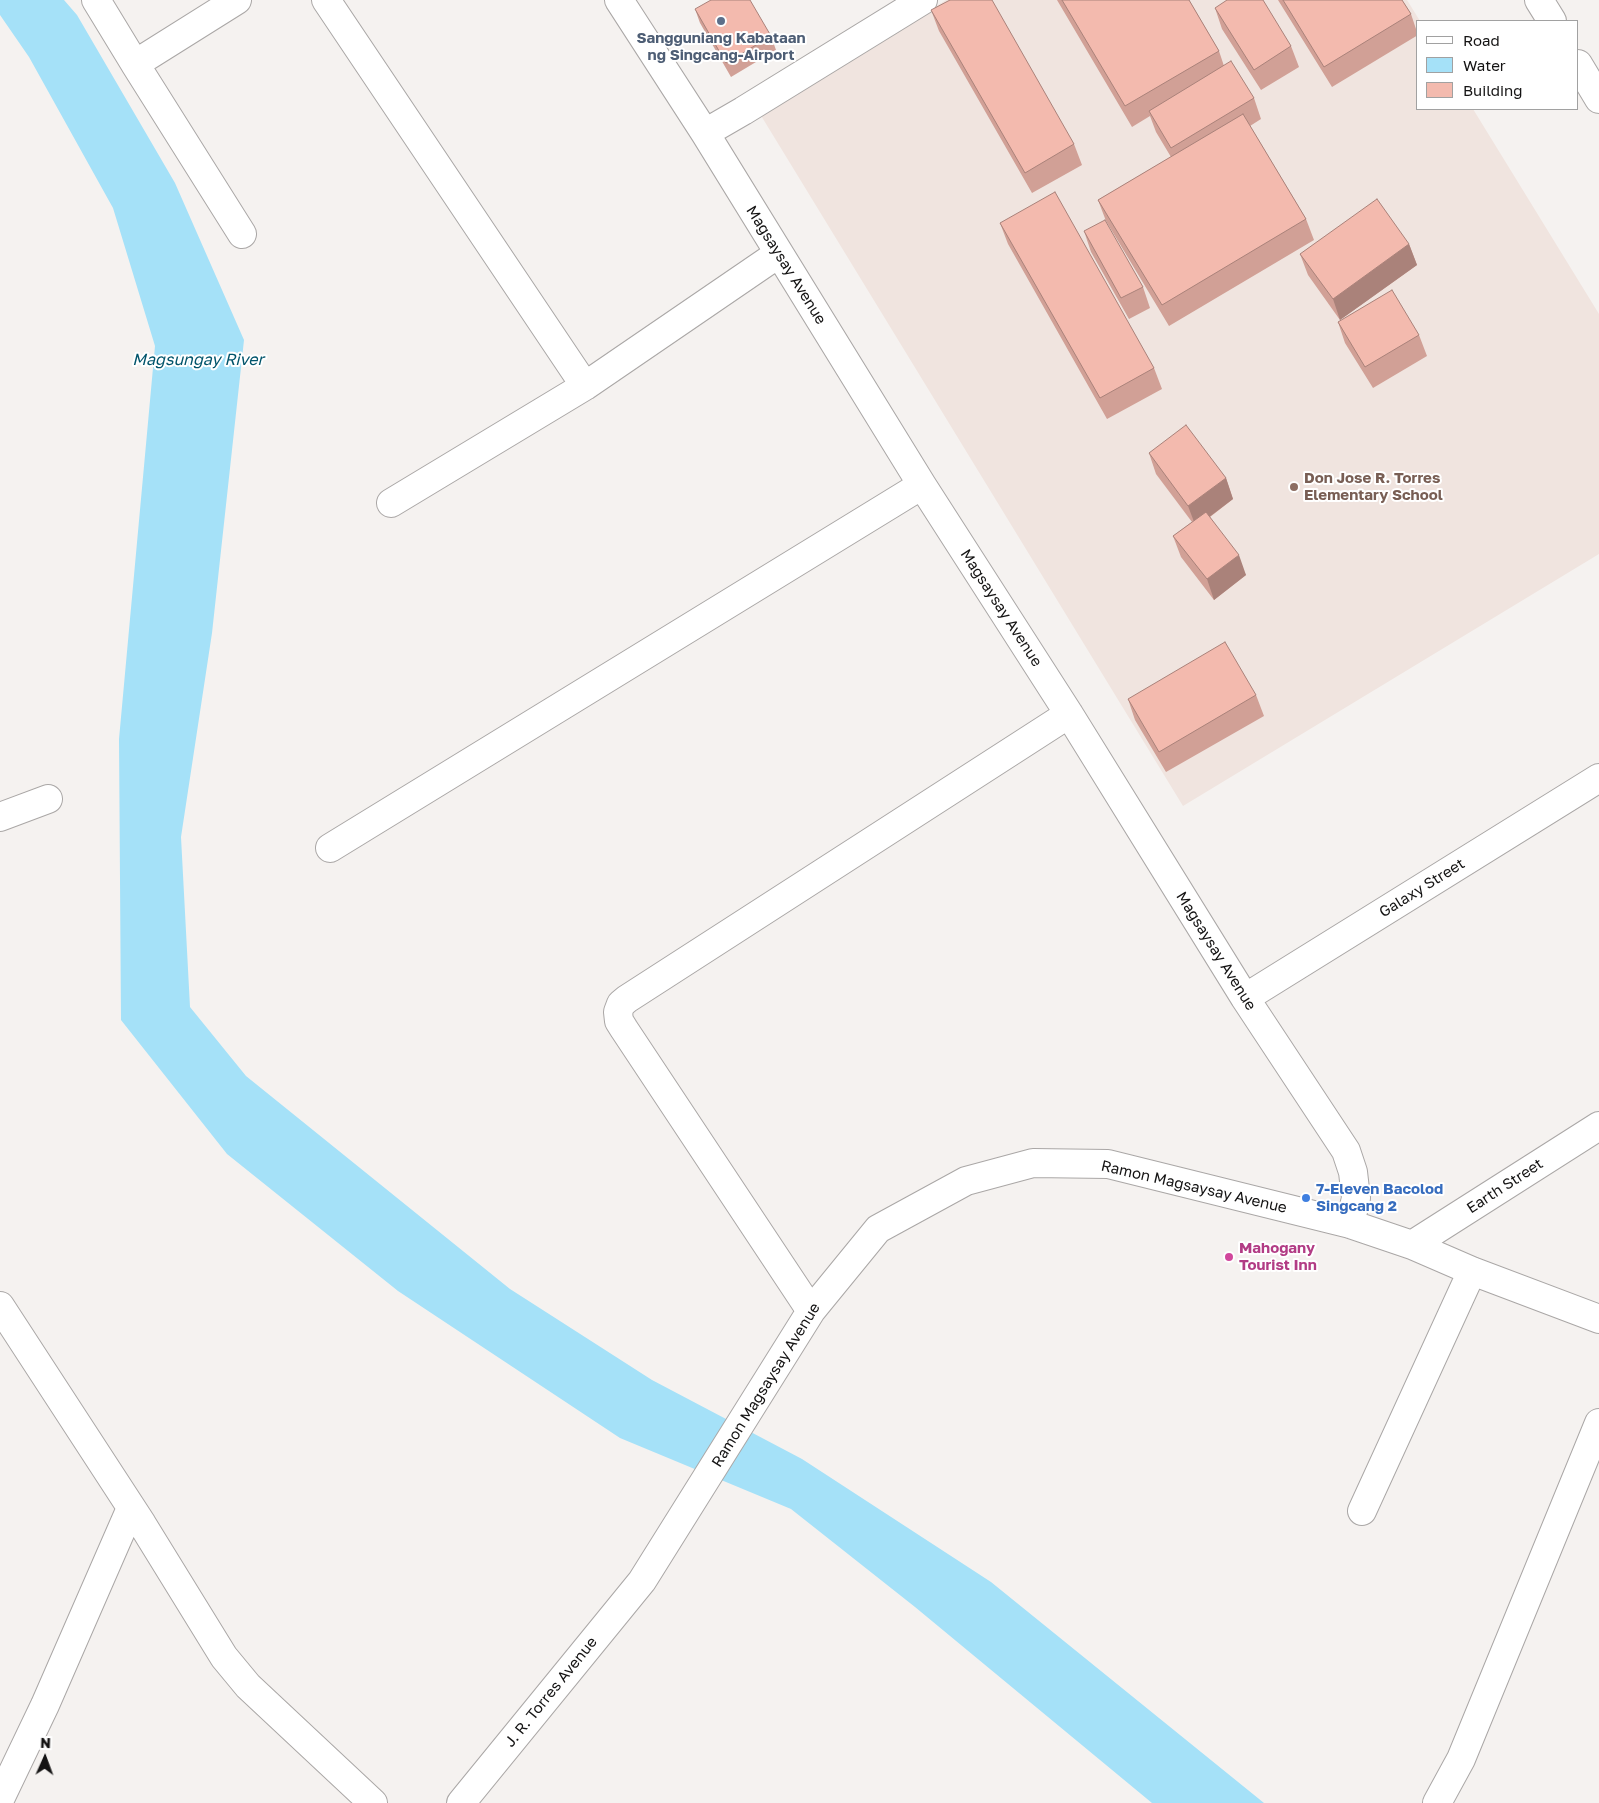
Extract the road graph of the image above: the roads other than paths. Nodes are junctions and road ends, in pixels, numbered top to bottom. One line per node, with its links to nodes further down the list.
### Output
1 (96, 0): 8 (street)
2 (237, 0): 8 (street)
3 (326, 0): 14 (street)
4 (619, 0): 11 (street, Magsaysay Avenue)
5 (923, 0): 11 (street)
6 (1539, 0): 7 (street)
7 (1551, 20)
8 (135, 64): 12 (street)
9 (1579, 66): 10 (street)
10 (1599, 99)
11 (705, 133): 13 (street, Magsaysay Avenue)
12 (242, 234)
13 (778, 254): 14 (street); 15 (street, Magsaysay Avenue)
14 (585, 386): 16 (street)
15 (922, 485): 17 (street, Magsaysay Avenue); 21 (street)
16 (390, 503)
17 (1069, 714): 22 (street, Magsaysay Avenue); 28 (street)
18 (1599, 778): 22 (street, Galaxy Street)
19 (48, 799): 20 (street)
20 (0, 817)
21 (330, 848)
22 (1245, 998): 24 (street, Magsaysay Avenue)
23 (1599, 1126): 25 (street, Earth Street)
24 (1350, 1224): 25 (street, Ramon Magsaysay Avenue); 28 (street, Ramon Magsaysay Avenue)
25 (1412, 1245): 26 (street, Ramon Magsaysay Avenue)
26 (1472, 1271): 29 (street, Ramon Magsaysay Avenue); 32 (street)
27 (0, 1306): 31 (street)
28 (811, 1311): 33 (street, Ramon Magsaysay Avenue)
29 (1599, 1319)
30 (1599, 1423): 37 (street)
31 (132, 1508): 34 (street); 35 (street)
32 (1362, 1511)
33 (642, 1581): 36 (street, J. R. Torres Avenue)
34 (0, 1800)
35 (373, 1803)
36 (461, 1803)
37 (1437, 1803)

